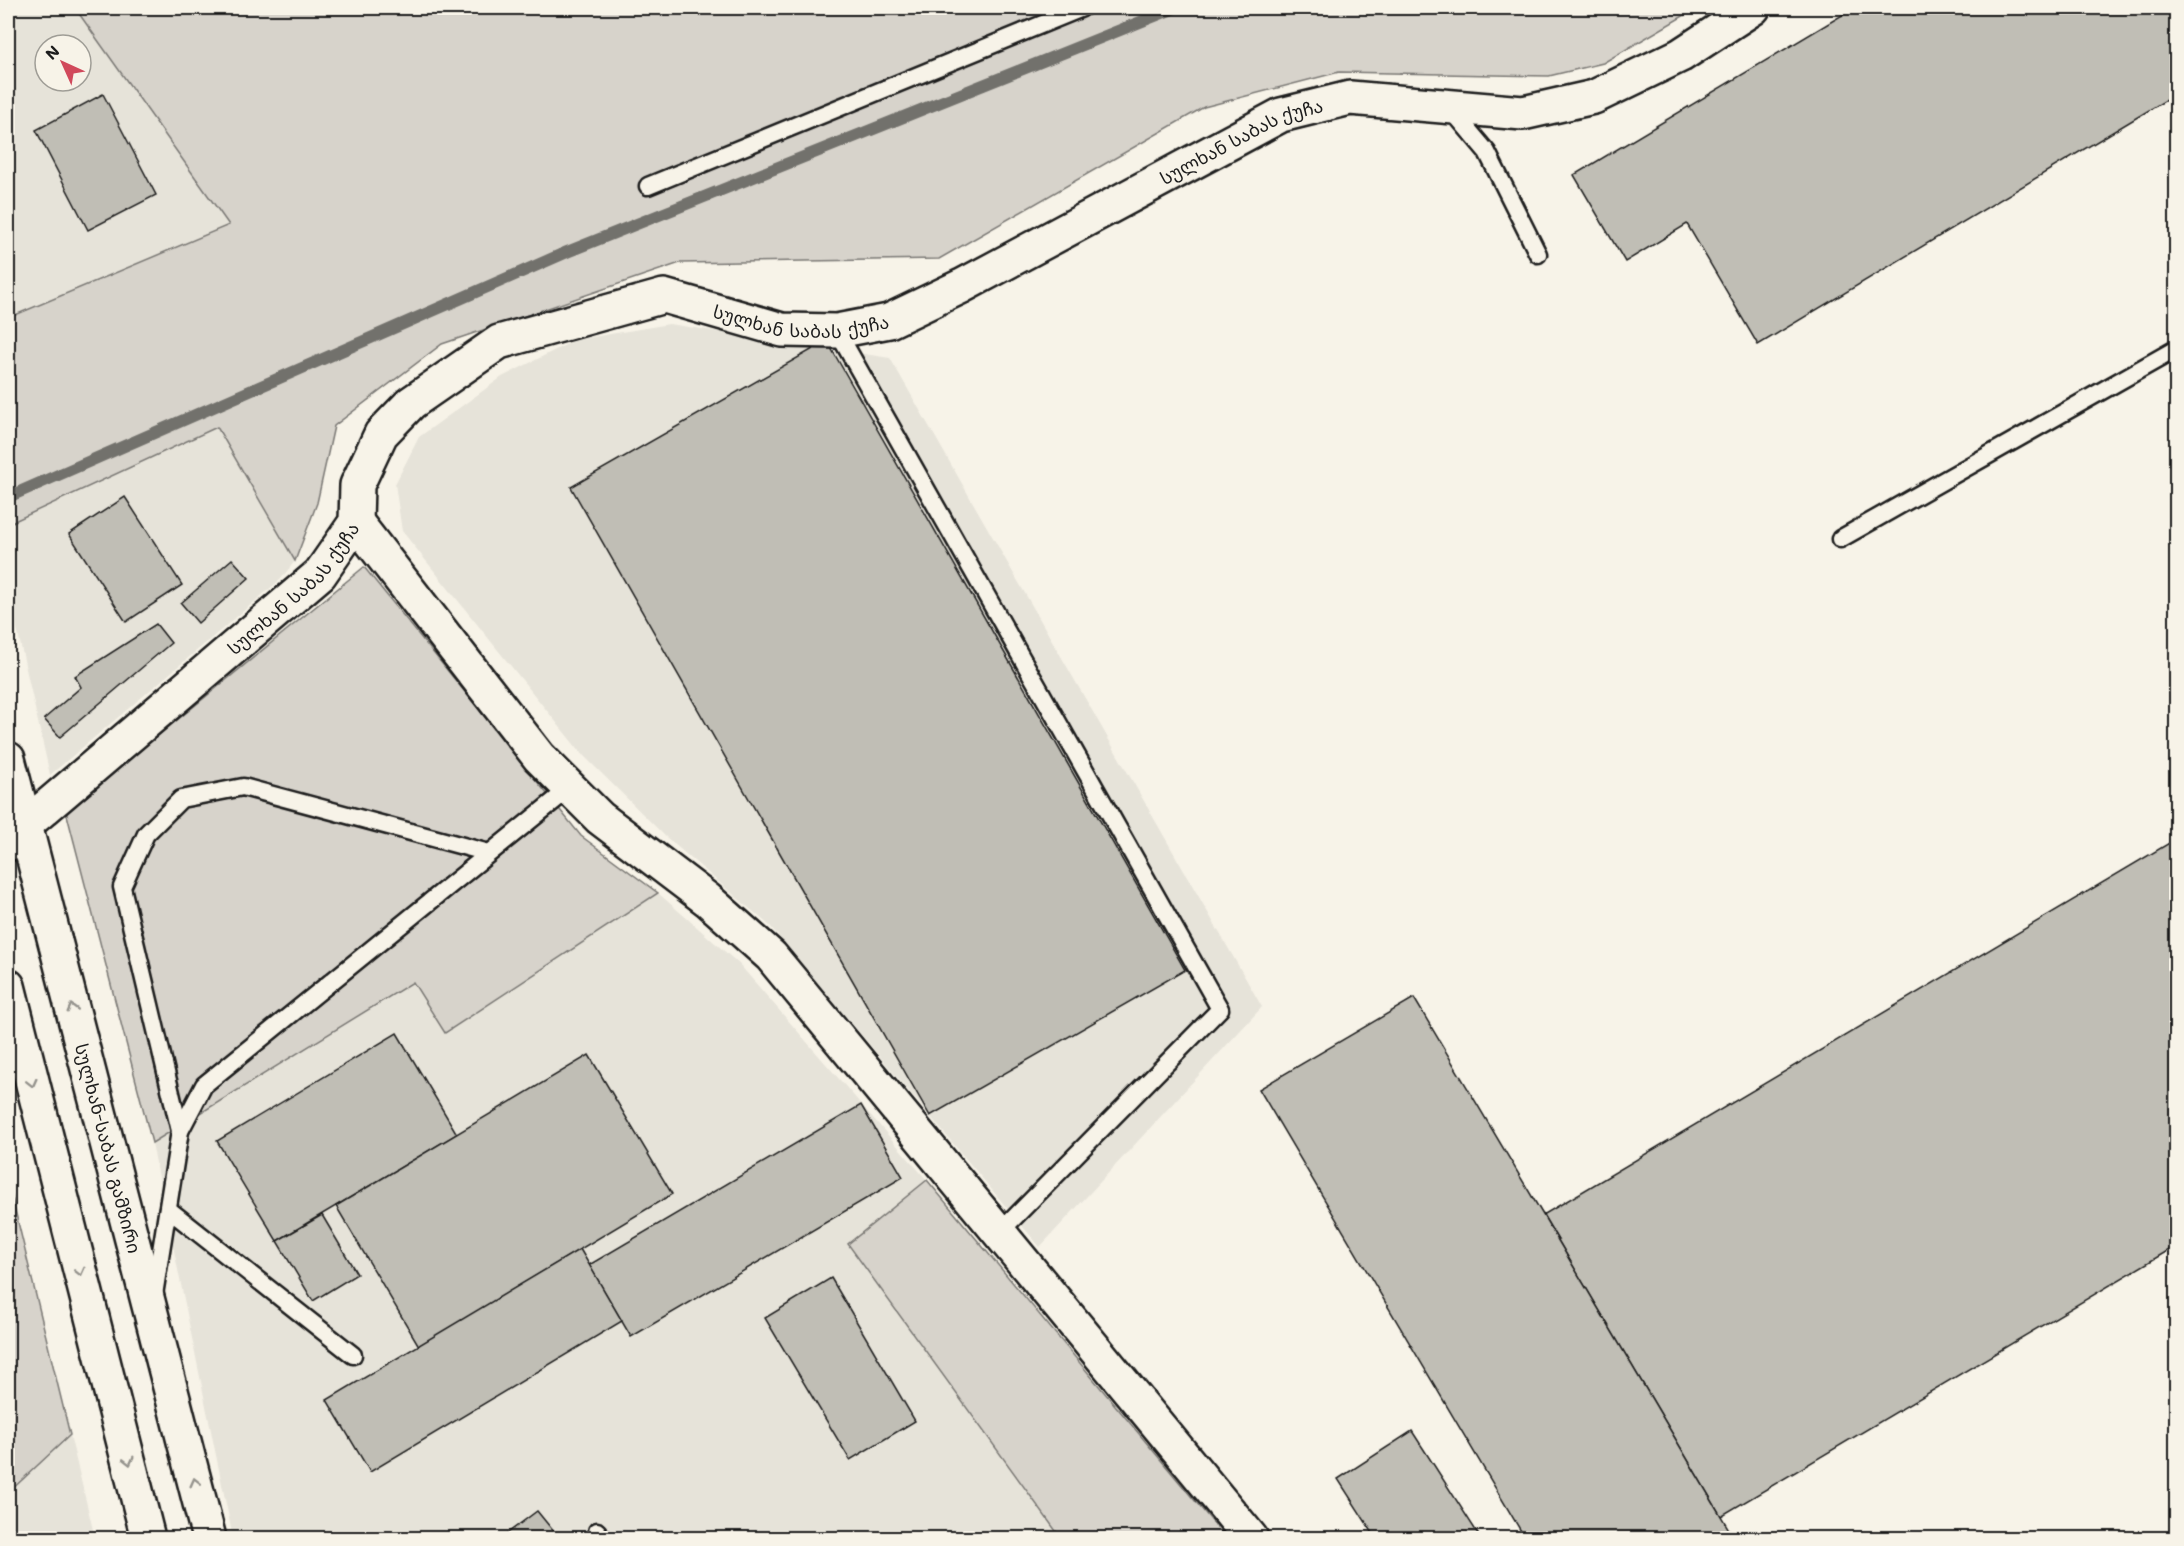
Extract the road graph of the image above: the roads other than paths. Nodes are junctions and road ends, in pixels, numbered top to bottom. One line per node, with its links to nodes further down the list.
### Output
1 (1082, 8): 4 (lane)
2 (1754, 8): 3 (street, სულხან საბას ქუჩა)
3 (1448, 107): 5 (lane); 6 (street, სულხან საბას ქუჩა)
4 (648, 186)
5 (1538, 255)
6 (837, 331): 8 (street, სულხან საბას ქუჩა); 17 (lane)
7 (2176, 349): 9 (lane)
8 (356, 522): 11 (street); 12 (street, სულხან საბას ქუჩა)
9 (1840, 539)
10 (8, 759): 12 (street, სულხან-საბას გამზირი)
11 (570, 788): 13 (lane); 17 (street)
12 (16, 835): 18 (street, სულხან-საბას გამზირი, one-way to 12)
13 (489, 853): 15 (lane); 15 (lane)
14 (8, 986): 20 (street, one-way to 20)
15 (180, 1131): 16 (lane)
16 (168, 1209): 18 (lane); 19 (lane)
17 (999, 1233): 22 (street)
18 (151, 1309): 21 (street, სულხან-საბას გამზირი, one-way to 18)
19 (353, 1356)
20 (148, 1539)
21 (209, 1539)
22 (1251, 1539)

